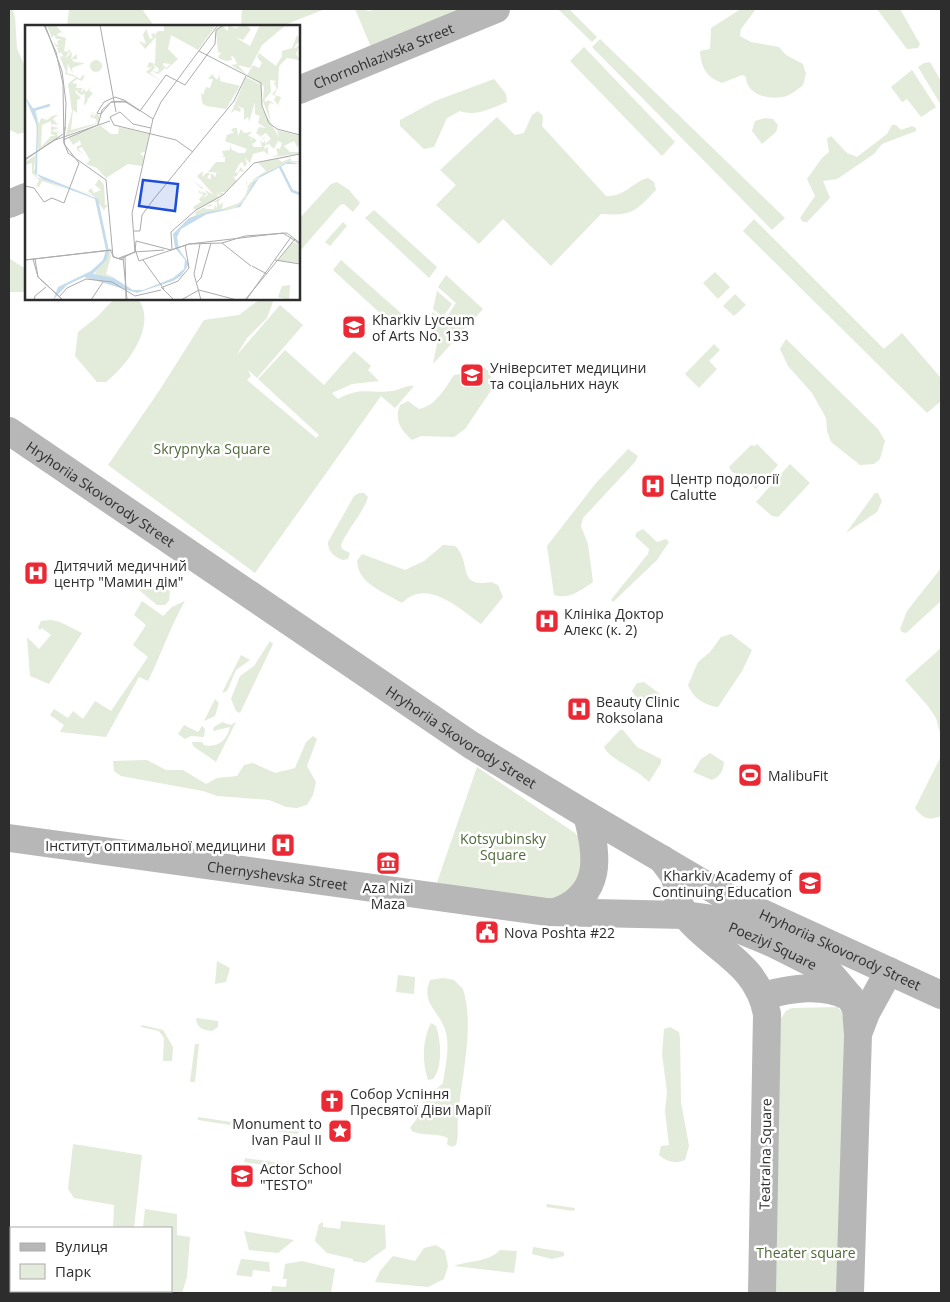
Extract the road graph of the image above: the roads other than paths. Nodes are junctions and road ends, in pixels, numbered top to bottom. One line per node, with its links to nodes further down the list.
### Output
1 (496, 9): 2 (street, Chornohlazivska Street)
2 (300, 90)
3 (25, 197): 4 (street)
4 (9, 204)
5 (9, 431): 6 (street, Hryhoriia Skovorody Street)
6 (586, 815): 8 (street, Hryhoriia Skovorody Street); 10 (street)
7 (9, 838): 10 (street, Chernyshevska Street)
8 (662, 860): 9 (street, Hryhoriia Skovorody Street); 11 (street)
9 (723, 895): 11 (street); 12 (street, Hryhoriia Skovorody Street)
10 (552, 912): 11 (street, Poeziyi Square)
11 (685, 915): 14 (street, Poeziyi Square); 15 (street, Poeziyi Square)
12 (889, 970): 13 (street, Hryhoriia Skovorody Street); 16 (street)
13 (941, 995)
14 (850, 997): 15 (street, Poeziyi Square); 16 (street, Poeziyi Square)
15 (765, 1005): 17 (street, Teatralna Square)
16 (858, 1034): 18 (street)
17 (762, 1293)
18 (850, 1293)

